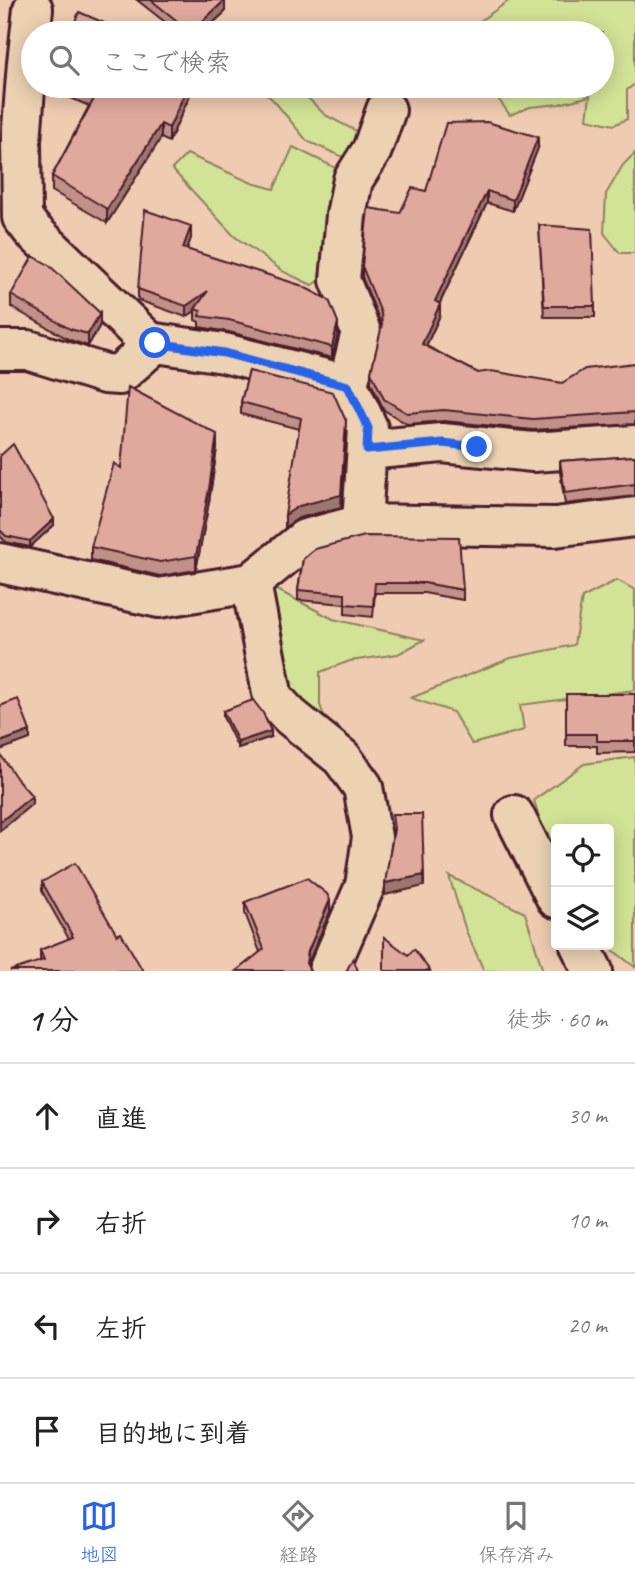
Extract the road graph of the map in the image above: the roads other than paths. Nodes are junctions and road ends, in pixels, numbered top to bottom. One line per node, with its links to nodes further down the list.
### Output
1 (33, 9): 2 (street)
2 (32, 21)
3 (21, 90): 5 (street)
4 (386, 110): 8 (street)
5 (10, 139): 6 (street)
6 (155, 343): 7 (street); 8 (street)
7 (0, 350)
8 (348, 386): 10 (street)
9 (635, 445): 10 (street)
10 (367, 450): 12 (street)
11 (635, 517): 12 (street)
12 (362, 524): 14 (street)
13 (0, 563): 14 (street)
14 (251, 583): 18 (street)
15 (514, 815): 16 (street)
16 (551, 888)
17 (582, 950): 19 (street)
18 (328, 971)
19 (593, 971)

